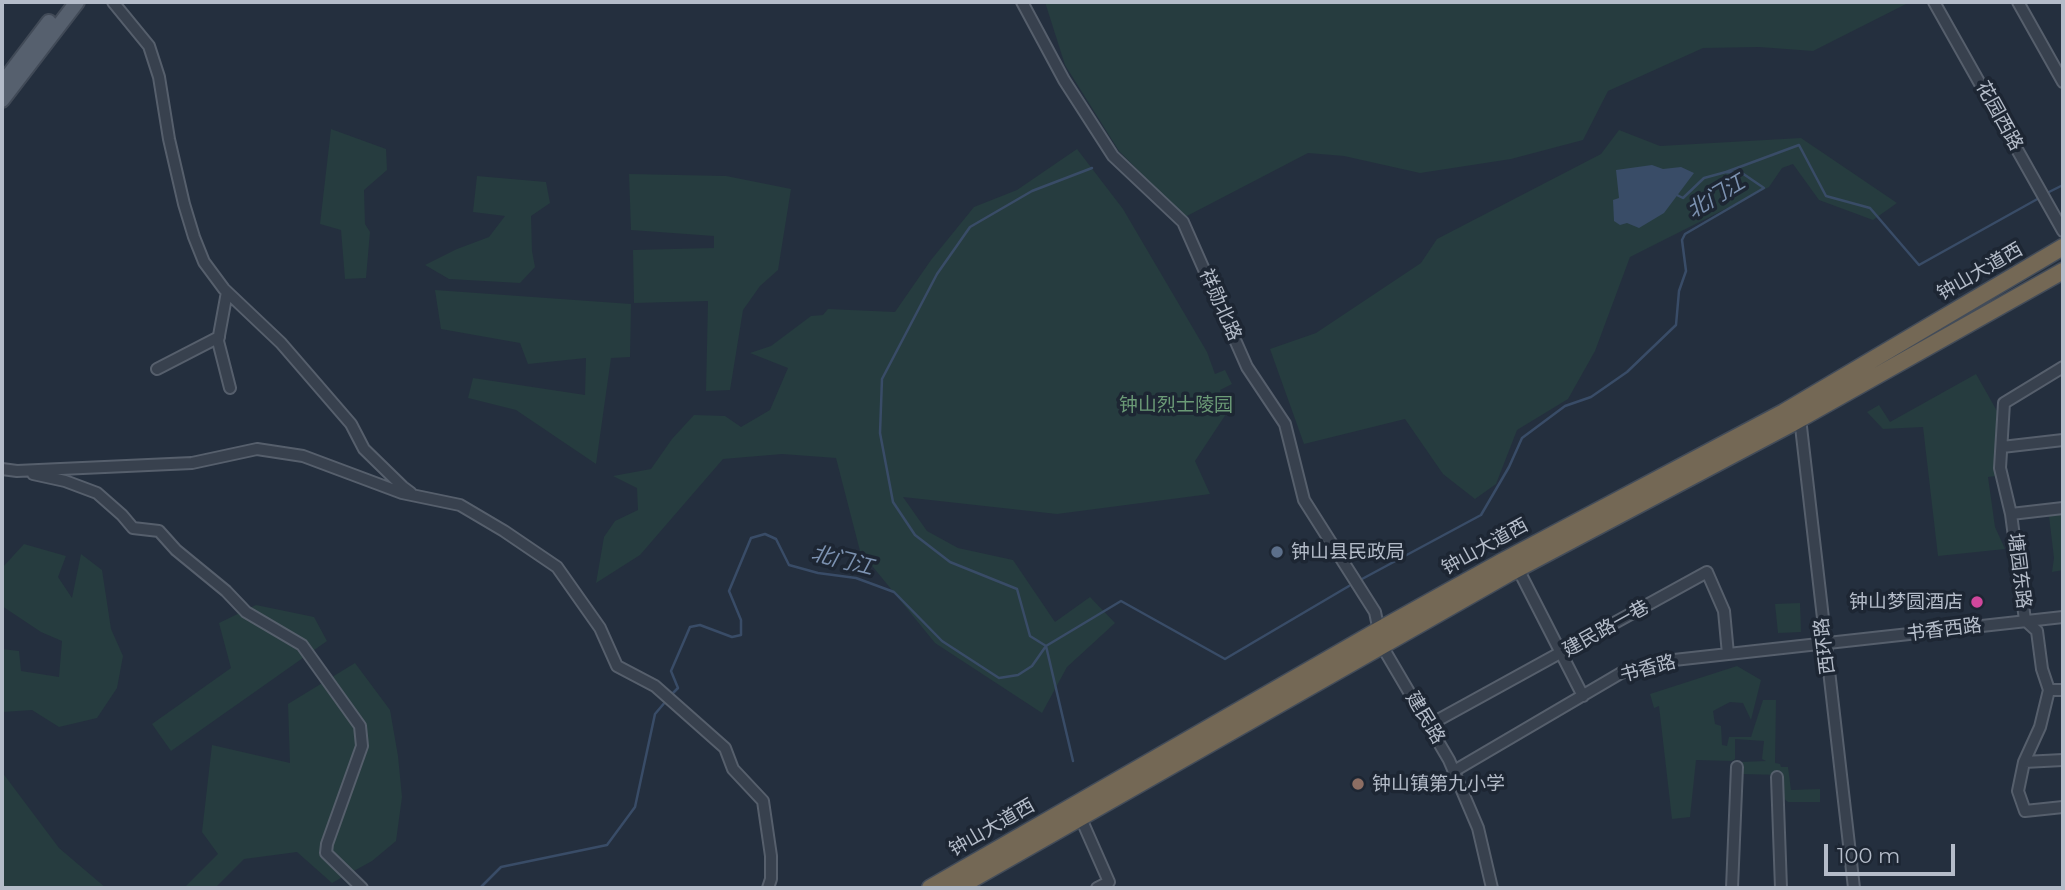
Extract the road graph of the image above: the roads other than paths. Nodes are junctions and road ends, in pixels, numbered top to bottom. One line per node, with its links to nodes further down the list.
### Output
1 (65, 2): 8 (main road)
2 (77, 2): 8 (main road)
3 (113, 2): 12 (street)
4 (1022, 2): 28 (street, 祥勋北路)
5 (1934, 2): 9 (street, 花园西路)
6 (2018, 2): 7 (street)
7 (2063, 82)
8 (3, 92)
9 (2063, 231)
10 (2063, 247): 17 (highway, 钟山大道西)
11 (2063, 271): 17 (highway, 钟山大道西)
12 (227, 292): 13 (street); 22 (street)
13 (219, 337): 15 (street); 16 (street)
14 (2063, 367): 19 (street, 塘园东路)
15 (157, 369)
16 (230, 388)
17 (1796, 412): 25 (highway, 钟山大道西); 29 (street, 西环路)
18 (2063, 440): 19 (street)
19 (2002, 447): 24 (street, 塘园东路)
20 (2, 469): 21 (street)
21 (17, 471): 22 (street); 43 (street)
22 (417, 496): 44 (street)
23 (2063, 508): 24 (street)
24 (2011, 514): 27 (street, 塘园东路)
25 (1515, 563): 28 (highway, 钟山大道西); 30 (street)
26 (2063, 617): 27 (street, 书香西路)
27 (2025, 620): 29 (street, 书香西路); 32 (street, 塘园东路)
28 (1379, 638): 35 (street, 建民路); 42 (highway, 钟山大道西)
29 (1825, 644): 31 (street, 书香路); 51 (street, 西环路)
30 (1560, 654): 31 (street, 建民路一巷); 34 (street); 35 (street, 建民路一巷)
31 (1728, 654): 34 (street, 书香路)
32 (2049, 690): 33 (street); 37 (street, 塘园东路)
33 (2063, 690)
34 (1583, 696): 39 (street, 书香路)
35 (1429, 725): 39 (street, 建民路)
36 (2063, 760): 37 (street)
37 (2024, 762): 41 (street, 塘园东路)
38 (1737, 768): 49 (street)
39 (1454, 771): 48 (street, 建民路)
40 (1777, 777): 50 (street)
41 (2063, 807)
42 (1078, 811): 45 (highway, 钟山大道西); 46 (highway, 钟山大道西); 47 (street)
43 (362, 888)
44 (768, 888)
45 (929, 888)
46 (957, 888)
47 (1097, 888)
48 (1492, 888)
49 (1732, 888)
50 (1781, 888)
51 (1854, 888)

